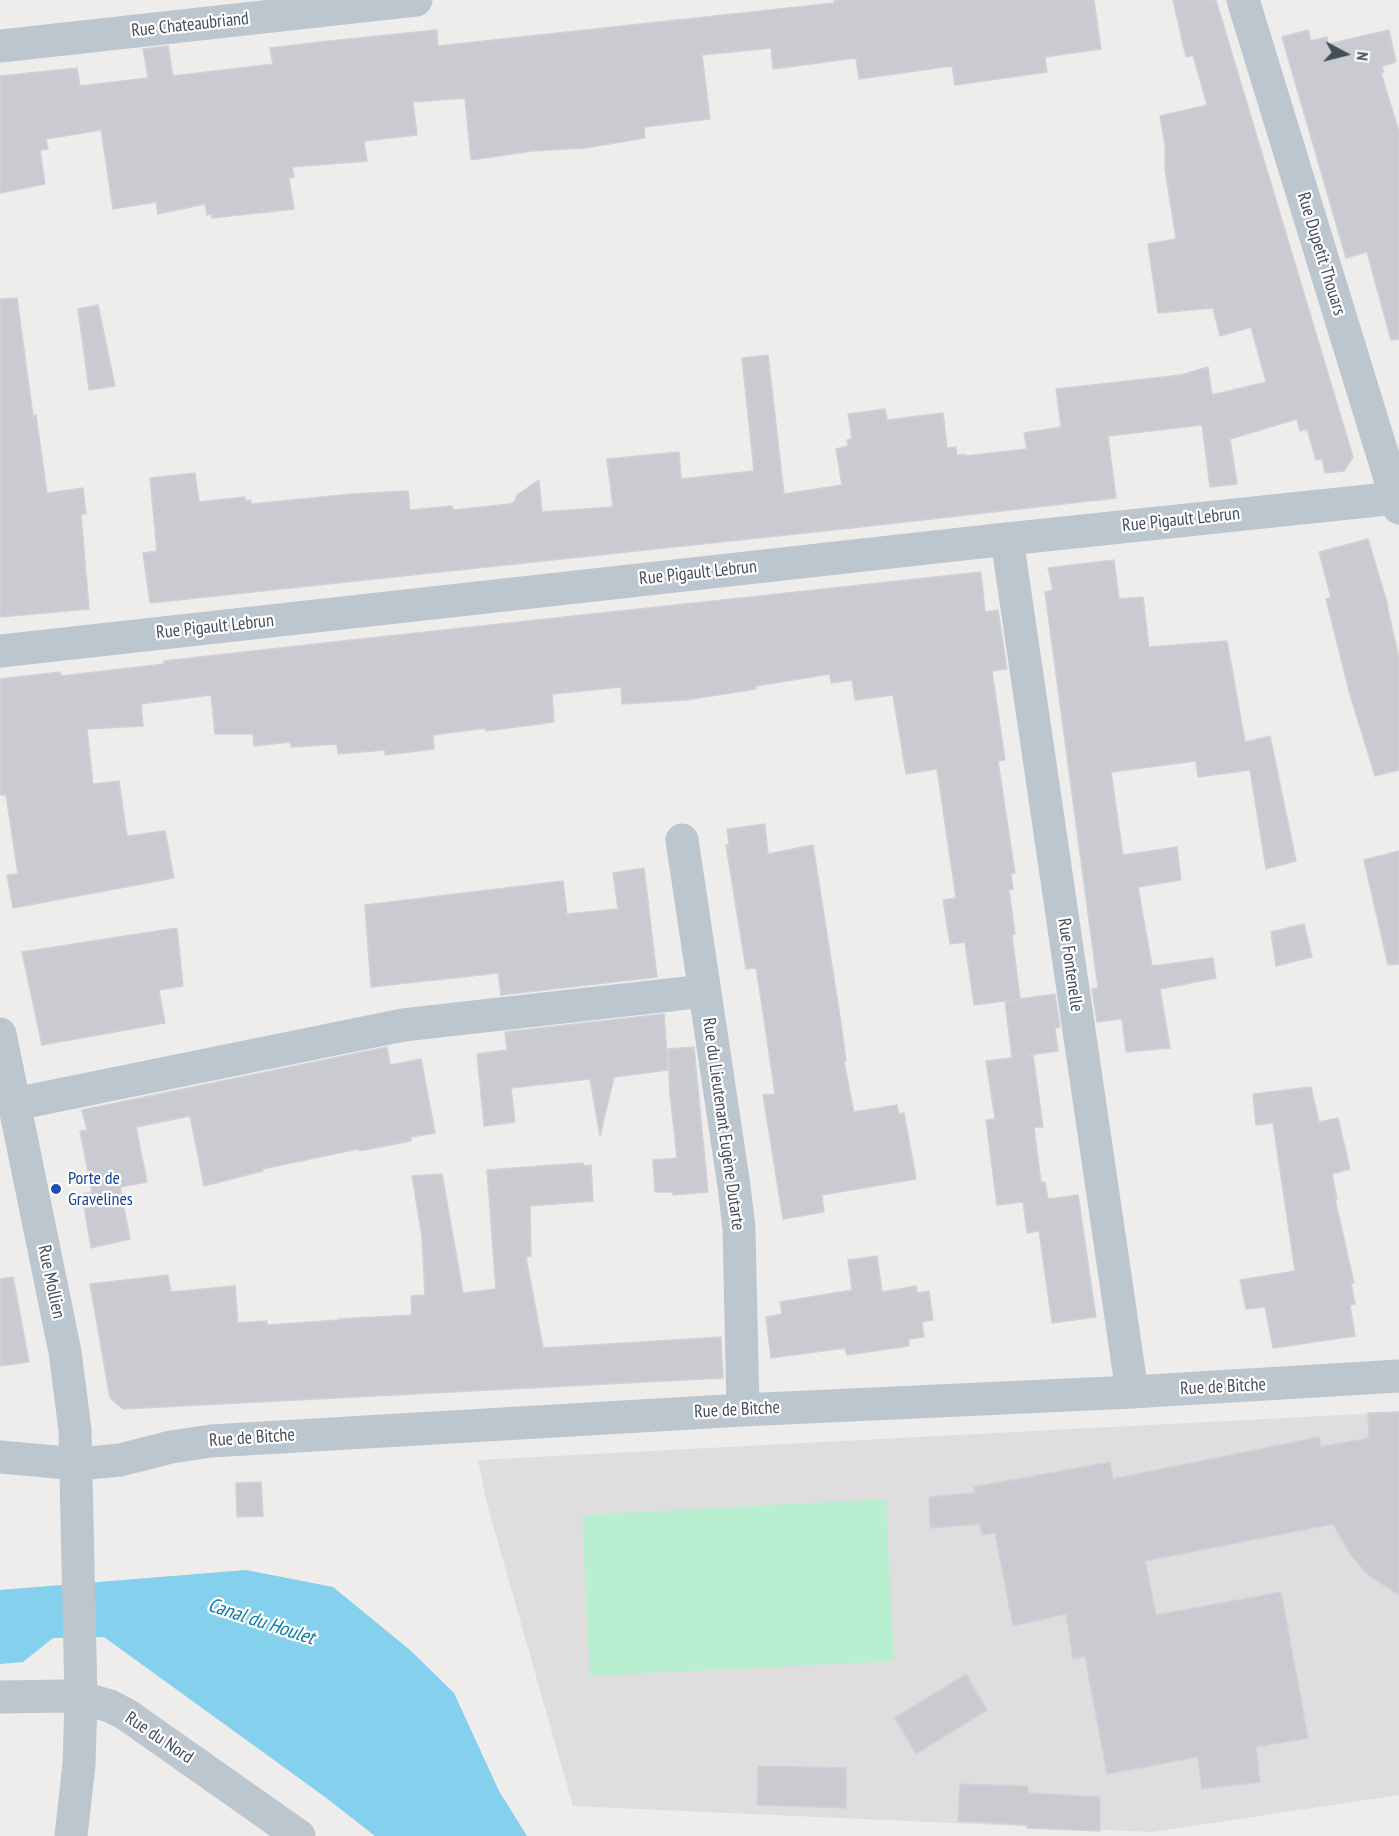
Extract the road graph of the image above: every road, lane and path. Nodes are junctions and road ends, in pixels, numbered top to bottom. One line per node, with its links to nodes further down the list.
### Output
1 (414, 0): 3 (street, Rue Chateaubriand)
2 (1243, 0): 4 (street, Rue Dupetit Thouars)
3 (0, 46)
4 (1398, 503): 5 (street, Rue Pigault Lebrun)
5 (1007, 539): 6 (street, Rue Pigault Lebrun); 12 (street, Rue Fontenelle)
6 (0, 651)
7 (682, 840): 8 (street, Rue du Lieutenant Eugène Dutarte)
8 (704, 991): 10 (street); 13 (street, Rue du Lieutenant Eugène Dutarte)
9 (0, 1034): 10 (street, Rue Mollien)
10 (15, 1104): 15 (street, Rue Mollien)
11 (1399, 1376): 12 (street, Rue de Bitche)
12 (1132, 1392): 13 (street, Rue de Bitche)
13 (743, 1410): 15 (street, Rue de Bitche)
14 (0, 1457): 15 (street, Rue de Bitche)
15 (78, 1464): 17 (street, Rue Mollien)
16 (0, 1697): 17 (street, Rue du Nord)
17 (81, 1698): 18 (street, Rue Mollien); 19 (street, Rue du Nord)
18 (71, 1836)
19 (298, 1836)

